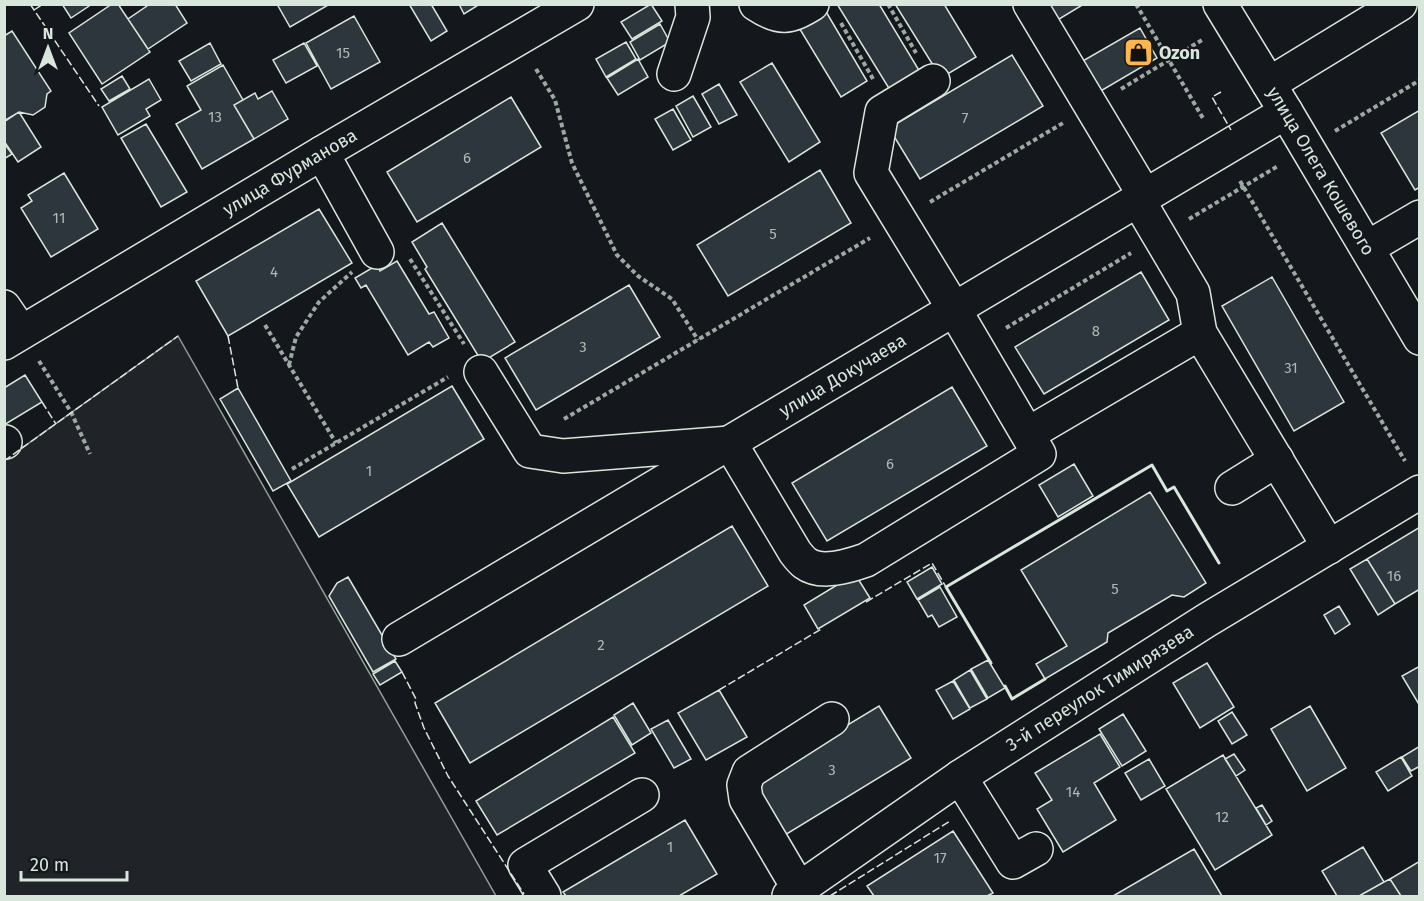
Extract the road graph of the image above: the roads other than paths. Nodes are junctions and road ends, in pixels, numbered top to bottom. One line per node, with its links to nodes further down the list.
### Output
1 (577, 4): 12 (street, улица Фурманова)
2 (692, 4): 8 (street)
3 (756, 4): 7 (street)
4 (1029, 4): 13 (street)
5 (1220, 4): 10 (street, улица Олега Кошевого)
6 (1400, 4): 10 (street)
7 (824, 10)
8 (674, 74)
9 (933, 81): 17 (street)
10 (1269, 84): 11 (street, улица Олега Кошевого)
11 (1286, 112): 13 (street, улица Докучаева); 15 (street, улица Олега Кошевого)
12 (322, 153): 16 (street); 19 (street, улица Фурманова)
13 (1142, 198): 17 (street, улица Докучаева); 20 (street)
14 (1419, 217): 15 (street)
15 (1367, 248): 18 (street, улица Олега Кошевого)
16 (377, 252)
17 (954, 309): 22 (street); 23 (street, улица Докучаева)
18 (1416, 326)
19 (10, 327)
20 (1200, 333): 22 (street); 24 (street)
21 (478, 367): 23 (street)
22 (1028, 434): 23 (street)
23 (730, 442): 28 (street, улица Докучаева)
24 (1277, 460): 26 (street); 27 (street)
25 (1413, 479): 27 (street, 3-й переулок Тимирязева)
26 (1232, 488)
27 (1329, 547): 30 (street, 3-й переулок Тимирязева)
28 (399, 639)
29 (832, 719): 33 (street)
30 (960, 777): 32 (street); 33 (street, 3-й переулок Тимирязева)
31 (642, 795): 34 (street)
32 (1036, 849)
33 (794, 893)
34 (544, 897)

